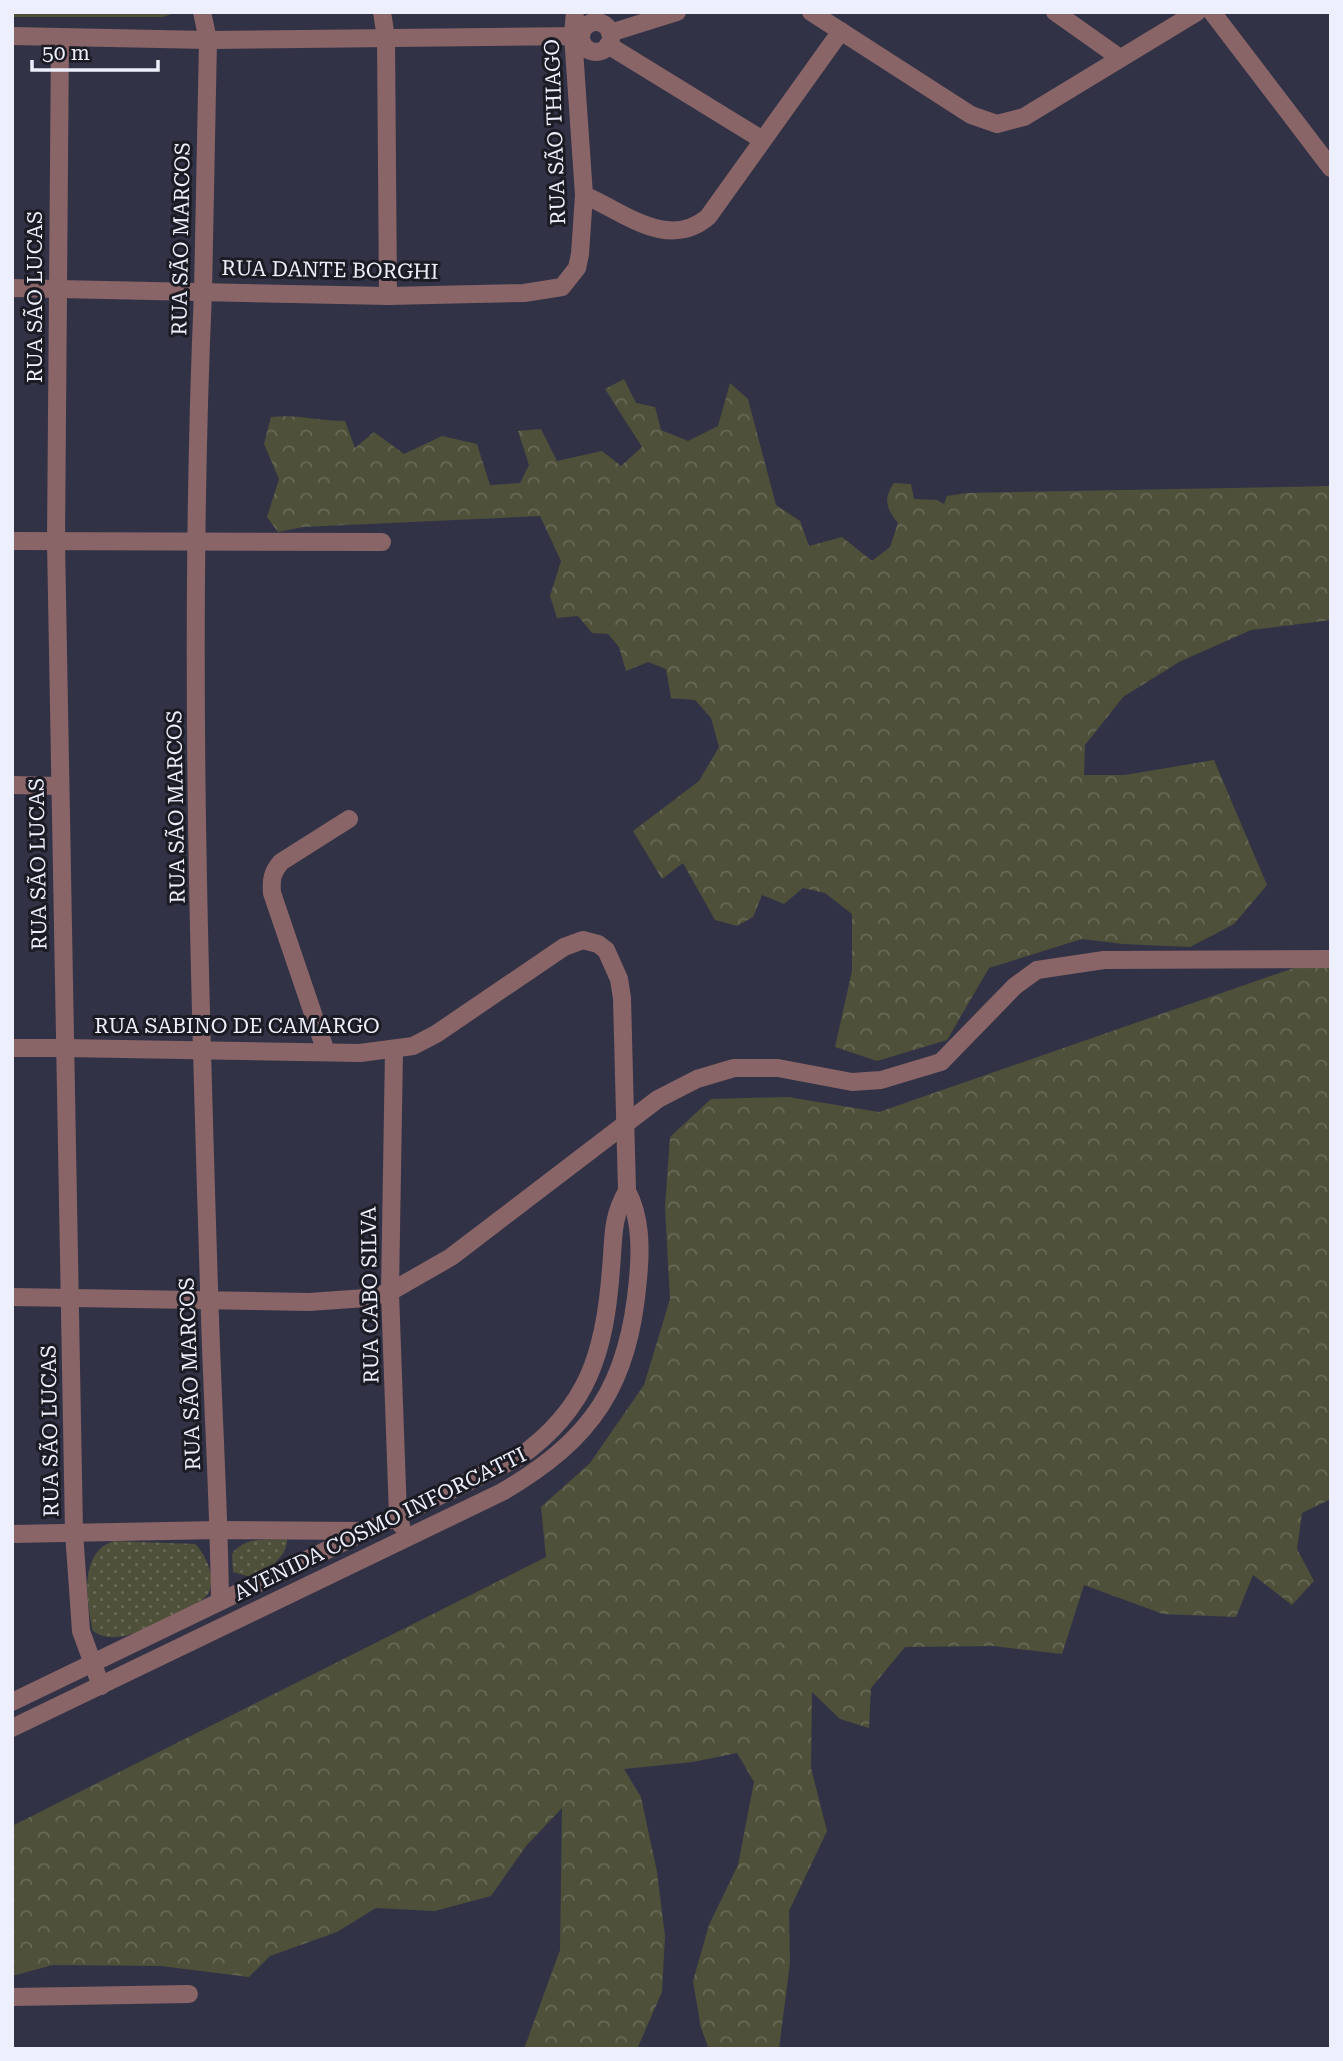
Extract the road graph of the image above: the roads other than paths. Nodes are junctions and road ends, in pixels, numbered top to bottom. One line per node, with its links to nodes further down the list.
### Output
1 (202, 12): 15 (street, RUA SÃO MARCOS)
2 (382, 12): 13 (street)
3 (575, 12): 10 (street, RUA SÃO THIAGO)
4 (677, 12): 14 (street)
5 (811, 12): 9 (street)
6 (1055, 12): 16 (street)
7 (1197, 12): 16 (street)
8 (1212, 12): 18 (street)
9 (841, 31): 16 (street); 17 (street)
10 (577, 35): 13 (street); 14 (street); 19 (street, RUA SÃO THIAGO)
11 (12, 36): 12 (street)
12 (60, 37): 15 (street); 22 (street, RUA SÃO LUCAS)
13 (386, 38): 15 (street); 24 (street)
14 (609, 39): 17 (street)
15 (208, 40): 23 (street, RUA SÃO MARCOS)
16 (1120, 58)
17 (761, 139): 19 (street)
18 (1331, 168)
19 (584, 195): 20 (street, RUA SÃO THIAGO)
20 (562, 287): 24 (street, RUA DANTE BORGHI)
21 (12, 288): 22 (street, RUA DANTE BORGHI)
22 (57, 289): 23 (street, RUA DANTE BORGHI); 26 (street, RUA SÃO LUCAS)
23 (203, 292): 24 (street, RUA DANTE BORGHI); 28 (street, RUA SÃO MARCOS)
24 (388, 296)
25 (12, 541): 26 (street)
26 (56, 542): 28 (street); 30 (street, RUA SÃO LUCAS)
27 (382, 542): 28 (street)
28 (196, 543): 35 (street, RUA SÃO MARCOS)
29 (12, 785): 30 (street)
30 (60, 786): 34 (street, RUA SÃO LUCAS)
31 (349, 819): 37 (street)
32 (1331, 959): 38 (street)
33 (12, 1048): 34 (street, RUA SABINO DE CAMARGO)
34 (64, 1048): 35 (street, RUA SABINO DE CAMARGO); 42 (street, RUA SÃO LUCAS)
35 (204, 1049): 37 (street, RUA SABINO DE CAMARGO); 43 (street, RUA SÃO MARCOS)
36 (394, 1050): 37 (street, RUA SABINO DE CAMARGO); 38 (street, RUA SABINO DE CAMARGO); 40 (street, RUA CABO SILVA)
37 (326, 1052)
38 (623, 1125): 39 (street); 40 (street)
39 (627, 1191): 44 (street, AVENIDA COSMO INFORCATTI); 49 (street, AVENIDA COSMO INFORCATTI)
40 (390, 1292): 43 (street); 44 (street, RUA CABO SILVA)
41 (12, 1297): 42 (street)
42 (71, 1297): 43 (street); 47 (street, RUA SÃO LUCAS)
43 (209, 1300): 45 (street, RUA SÃO MARCOS)
44 (398, 1516): 46 (street, AVENIDA COSMO INFORCATTI); 49 (street, RUA CABO SILVA)
45 (219, 1530): 46 (street); 47 (street); 50 (street, RUA SÃO MARCOS)
46 (366, 1531): 50 (street, AVENIDA COSMO INFORCATTI)
47 (75, 1532): 48 (street); 51 (street, RUA SÃO LUCAS)
48 (12, 1534)
49 (405, 1539): 52 (street, AVENIDA COSMO INFORCATTI)
50 (220, 1601): 51 (street, AVENIDA COSMO INFORCATTI)
51 (92, 1664): 52 (street, RUA SÃO LUCAS); 53 (street, AVENIDA COSMO INFORCATTI)
52 (101, 1686): 54 (street, AVENIDA COSMO INFORCATTI)
53 (12, 1702)
54 (12, 1728)
55 (189, 1994): 56 (street)
56 (12, 1997)

